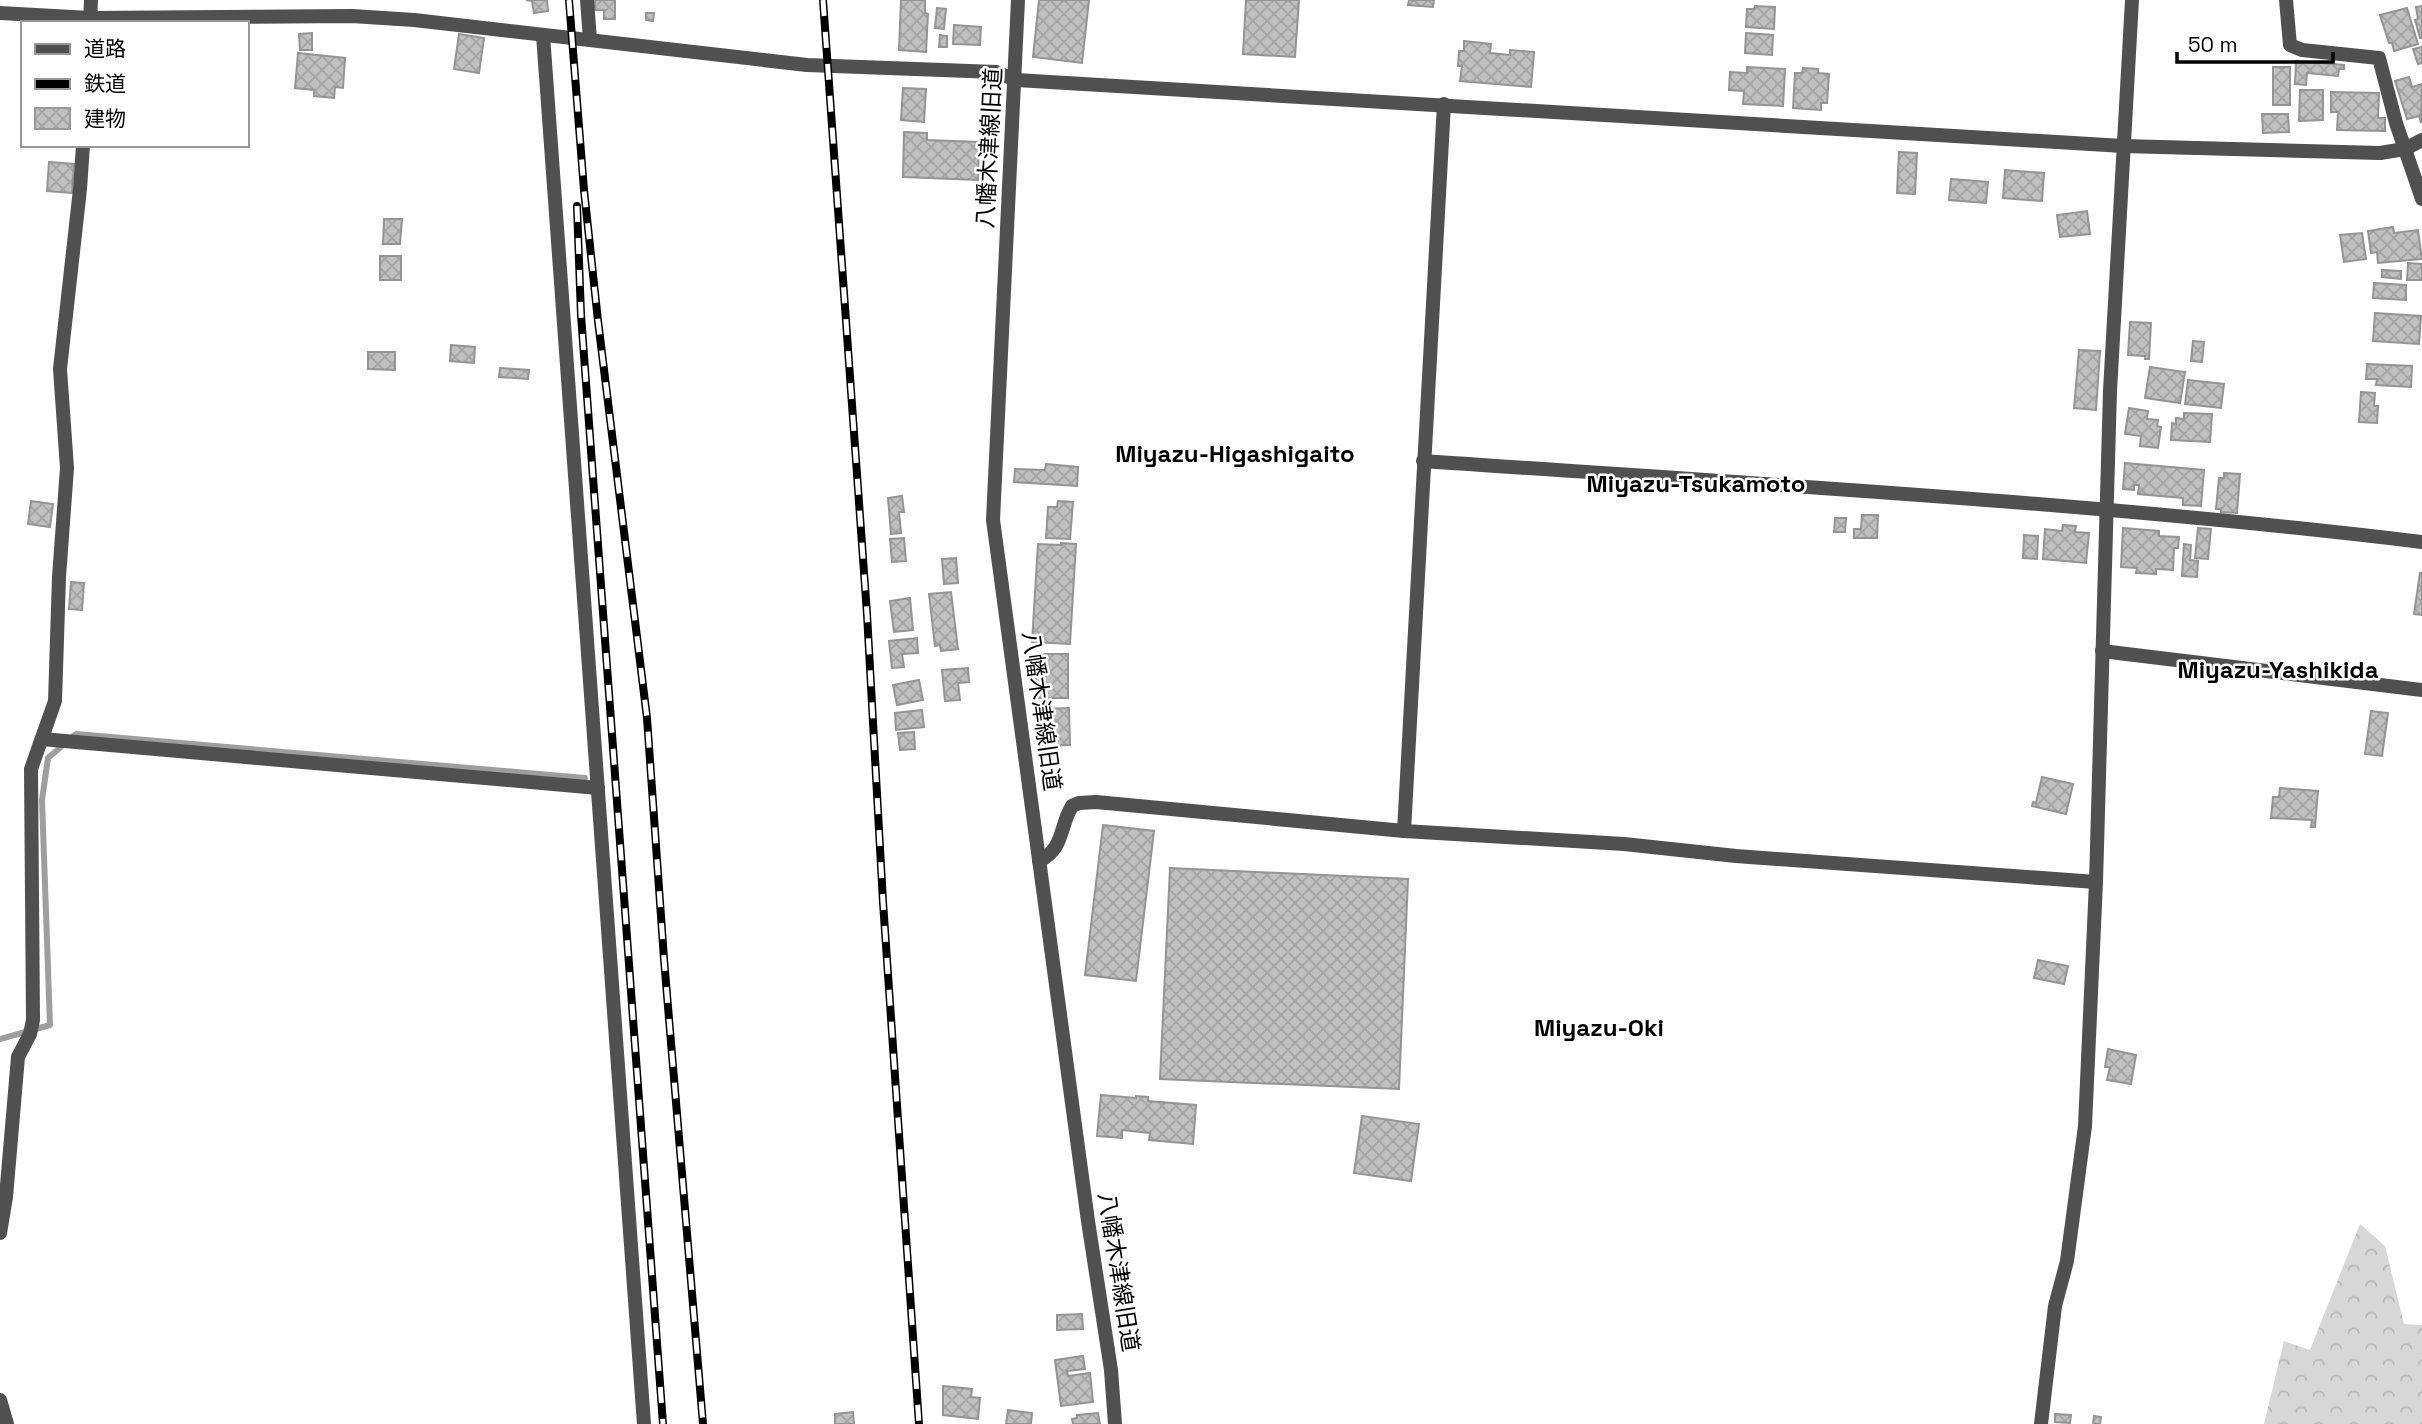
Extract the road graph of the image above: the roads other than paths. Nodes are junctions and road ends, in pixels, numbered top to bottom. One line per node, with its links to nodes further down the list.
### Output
1 (91, 0): 7 (street)
2 (587, 0): 9 (street)
3 (1018, 0): 10 (street, 八幡木津線旧道)
4 (2132, 0): 13 (street)
5 (2286, 0): 15 (street)
6 (0, 13): 7 (street)
7 (90, 21): 8 (street)
8 (543, 35): 9 (street); 23 (street)
9 (590, 40): 10 (street)
10 (1016, 80): 11 (street); 25 (street, 八幡木津線旧道)
11 (1444, 104): 13 (street); 17 (street)
12 (2422, 140): 15 (street)
13 (2123, 146): 15 (street); 18 (street)
14 (83, 147): 22 (street)
15 (2405, 149): 16 (street)
16 (2422, 199)
17 (1423, 461): 18 (street); 24 (street)
18 (2108, 510): 19 (street); 20 (street)
19 (2422, 542)
20 (2102, 651): 21 (street); 26 (street)
21 (2422, 690)
22 (42, 739): 23 (street); 27 (street)
23 (598, 788): 30 (street)
24 (1404, 831): 25 (street); 26 (street)
25 (1039, 861): 31 (street, 八幡木津線旧道)
26 (2096, 882): 32 (street)
27 (0, 1233)
28 (0, 1400): 29 (street)
29 (7, 1424)
30 (644, 1424)
31 (1115, 1424)
32 (2041, 1424)

